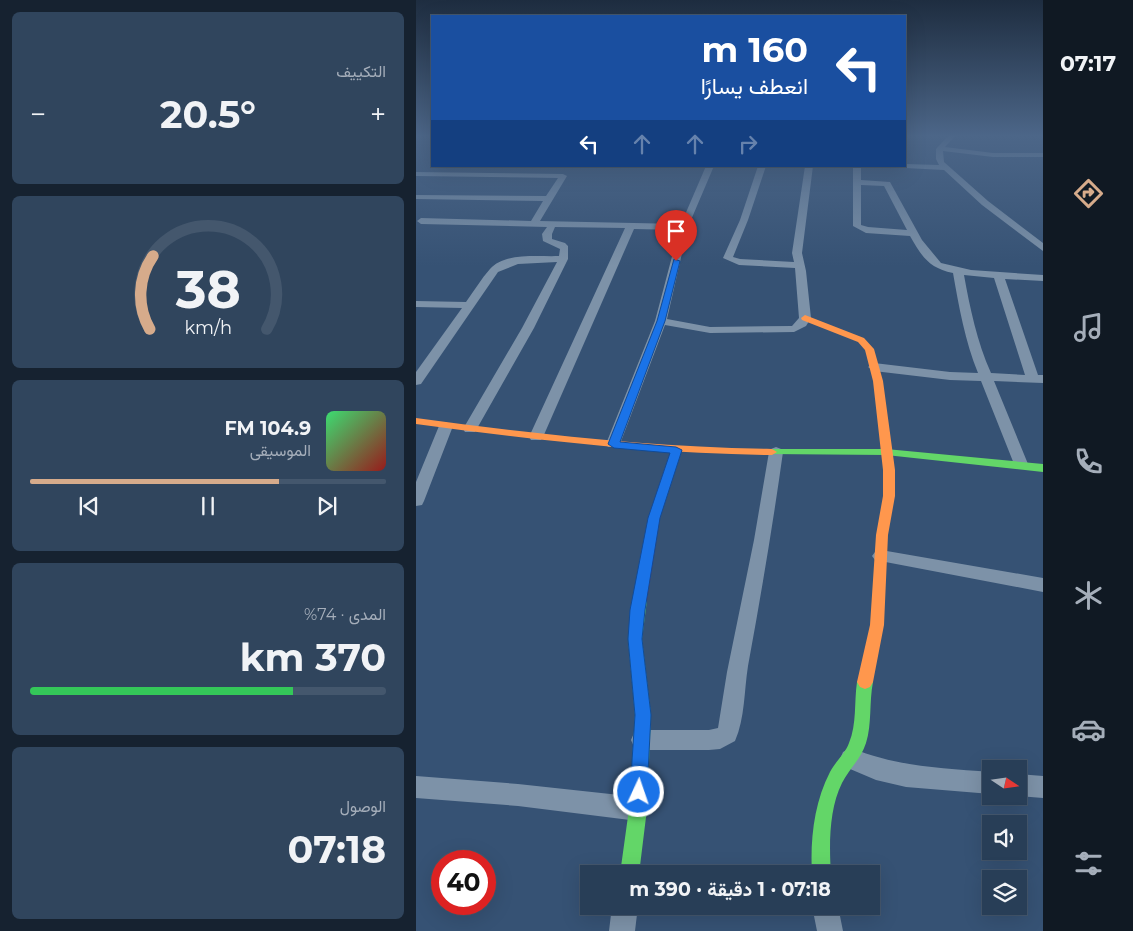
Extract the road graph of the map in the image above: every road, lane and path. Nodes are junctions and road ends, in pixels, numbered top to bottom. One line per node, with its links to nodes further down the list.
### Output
1 (459, 179): 8 (street)
2 (561, 179): 10 (street)
3 (704, 179): 15 (street)
4 (758, 179): 19 (street)
5 (807, 179): 19 (street)
6 (959, 179): 17 (street)
7 (858, 182): 16 (street); 16 (street)
8 (449, 191): 9 (street); 10 (street); 11 (street)
9 (416, 197)
10 (549, 199): 12 (street)
11 (424, 218): 12 (street)
12 (534, 223): 13 (street)
13 (553, 223): 14 (street); 18 (street)
14 (631, 226): 15 (street); 34 (street)
15 (684, 227): 26 (street)
16 (913, 233): 20 (street)
17 (1043, 248)
18 (563, 260): 24 (street); 33 (street)
19 (799, 265): 25 (street)
20 (958, 271): 21 (street); 28 (street)
21 (998, 274): 22 (street); 29 (street)
22 (1043, 278)
23 (416, 304): 24 (street)
24 (472, 305): 30 (street)
25 (805, 318): 26 (street); 27 (street)
26 (661, 321): 35 (street)
27 (874, 367): 28 (street); 38 (street)
28 (985, 378): 29 (street); 39 (street)
29 (1038, 379)
30 (416, 380)
31 (416, 421): 32 (street)
32 (446, 426): 33 (street); 41 (street)
33 (470, 429): 34 (street)
34 (536, 437): 35 (street)
35 (614, 444): 36 (street)
36 (676, 450): 37 (street); 44 (street)
37 (776, 452): 38 (street); 44 (street)
38 (886, 452): 39 (street); 42 (street)
39 (1021, 464): 40 (street)
40 (1043, 468)
41 (416, 501)
42 (881, 556): 43 (street); 45 (street)
43 (1043, 585)
44 (642, 740): 50 (street)
45 (851, 759): 46 (street); 52 (street)
46 (982, 782)
47 (1027, 786): 49 (street)
48 (416, 787): 50 (street)
49 (1043, 787)
50 (638, 809): 51 (street)
51 (630, 865)
52 (821, 865)
53 (624, 915): 55 (street)
54 (827, 915): 56 (street)
55 (622, 931)
56 (830, 931)

